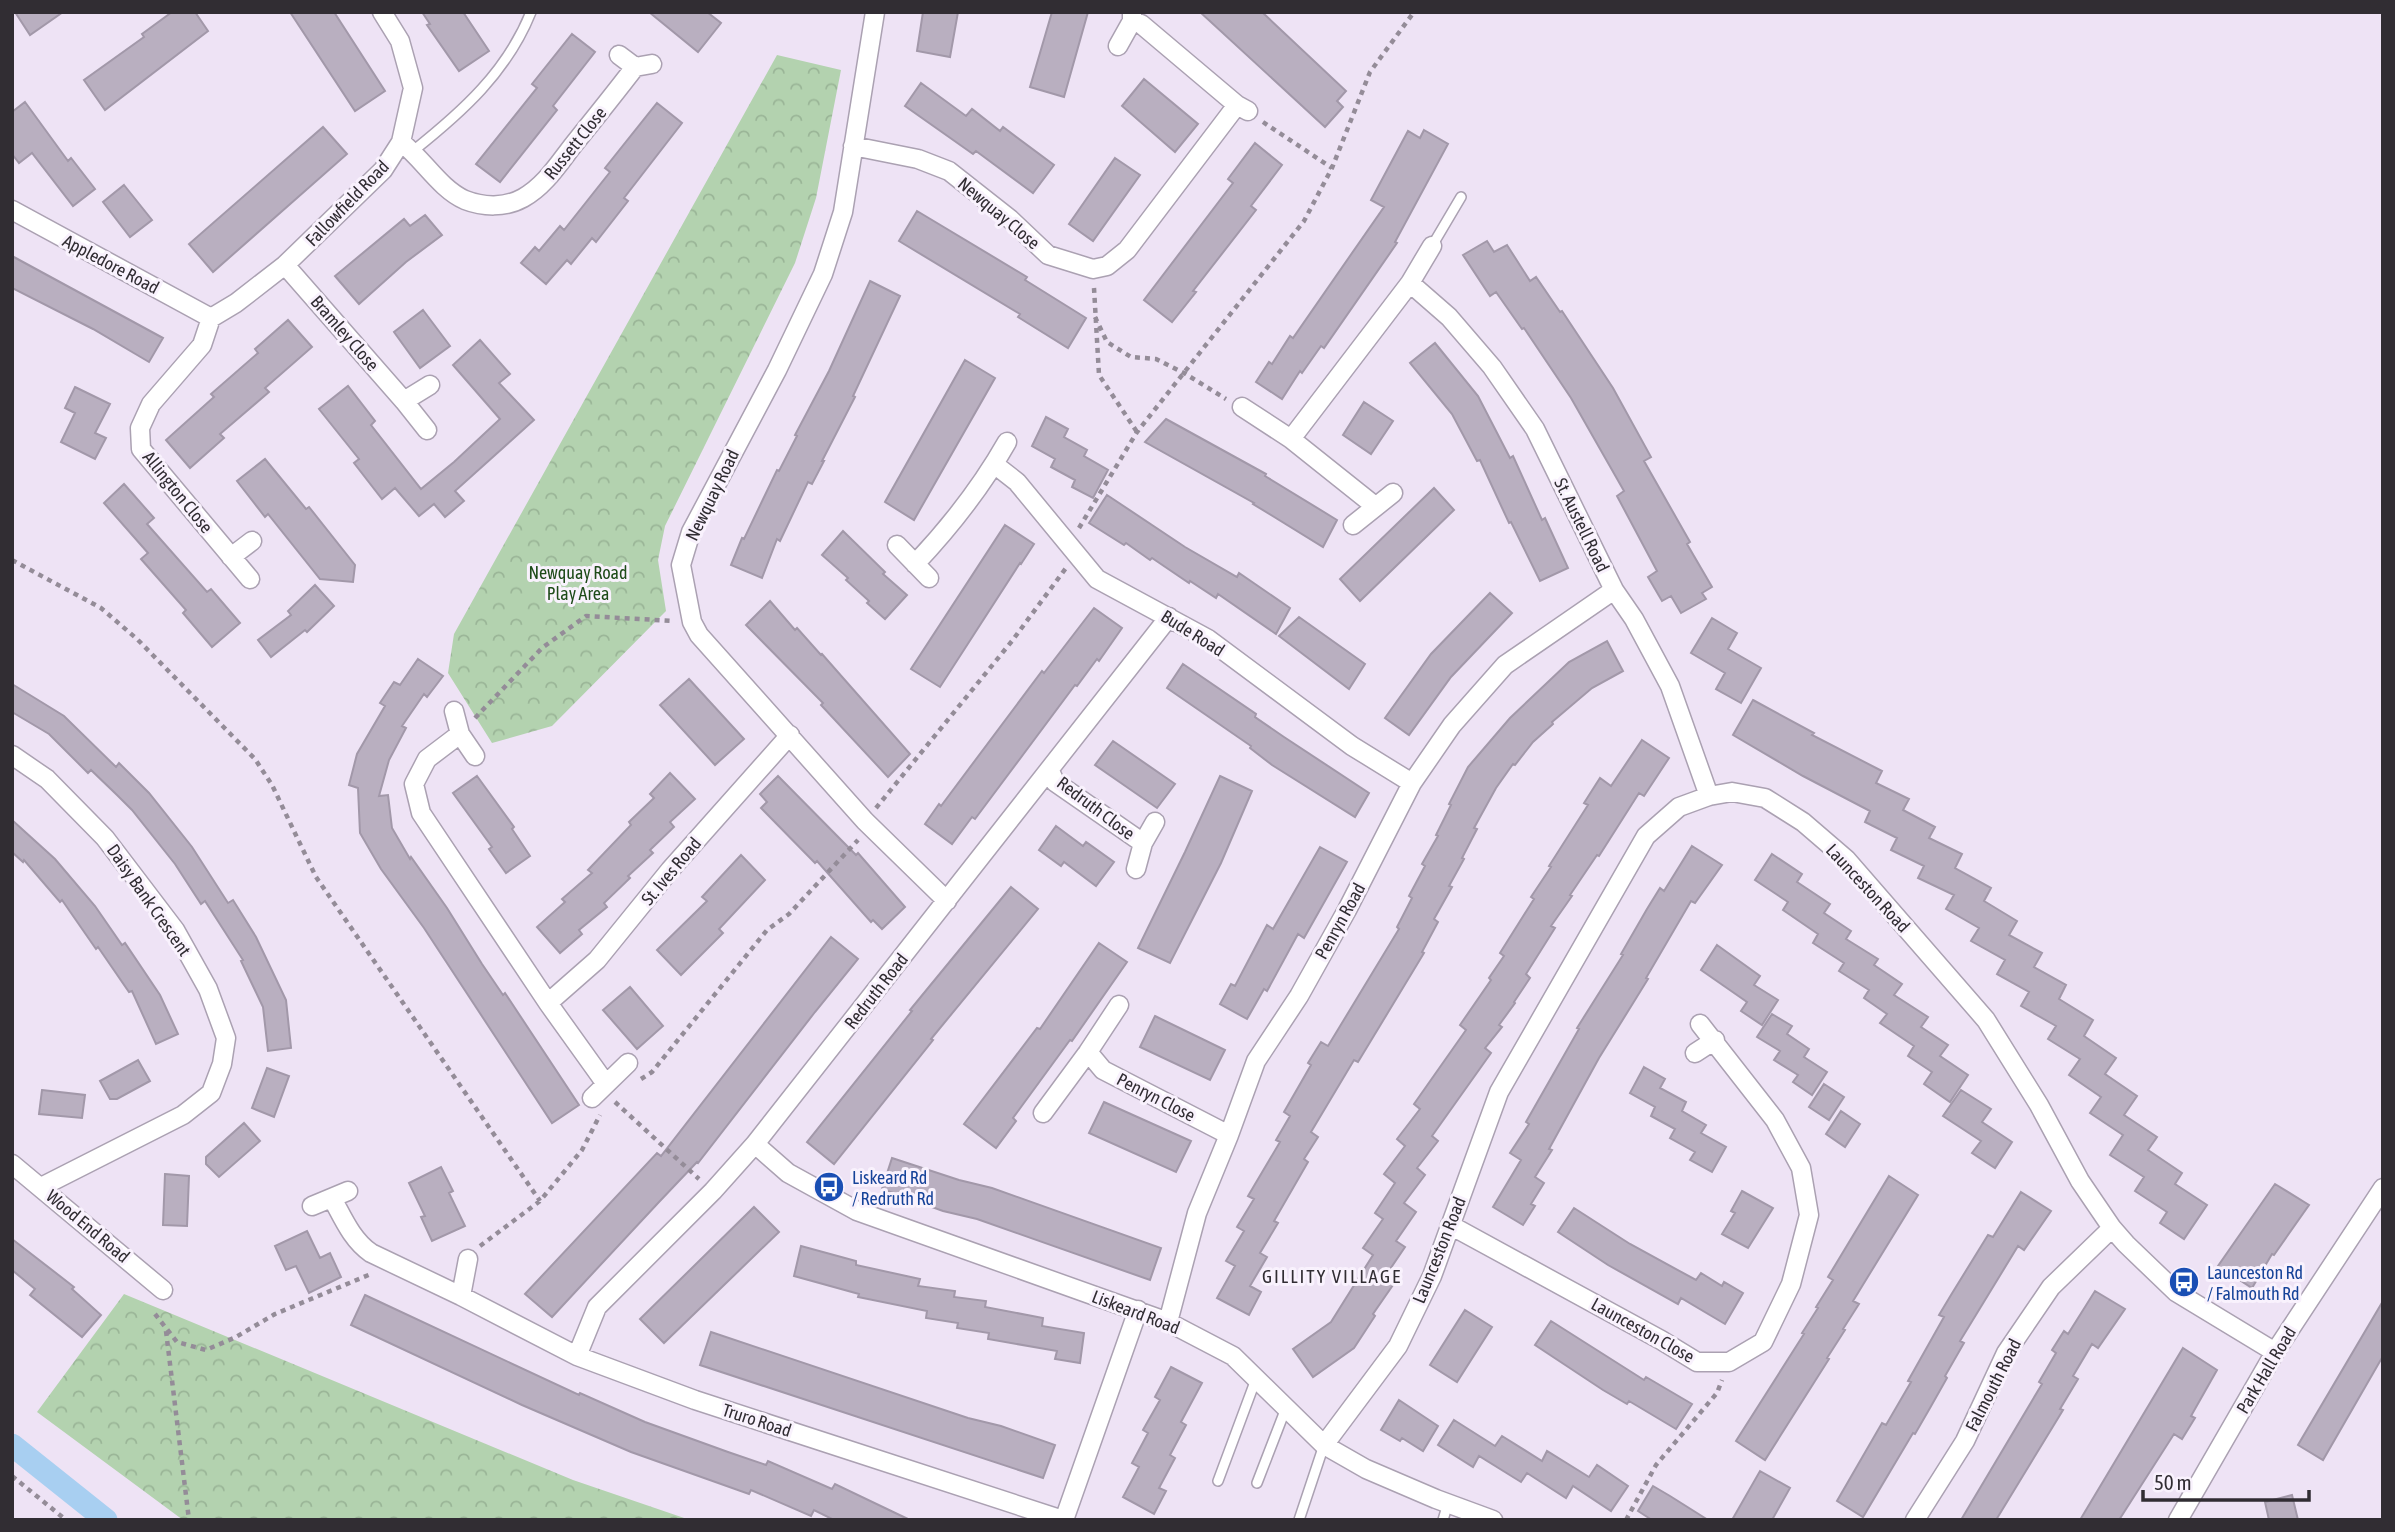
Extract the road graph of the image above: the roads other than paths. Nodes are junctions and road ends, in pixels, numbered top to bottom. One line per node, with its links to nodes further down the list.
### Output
1 (382, 12): 8 (street, Fallowfield Road)
2 (531, 12): 8 (lane)
3 (875, 12): 7 (street, Newquay Road)
4 (1132, 16): 5 (street); 7 (street, Newquay Close)
5 (1118, 46)
6 (619, 55): 8 (street, Russett Close)
7 (853, 146): 35 (street, Newquay Road)
8 (407, 147): 12 (street, Fallowfield Road)
9 (1461, 197): 11 (lane)
10 (12, 210): 14 (street, Appledore Road)
11 (1432, 246): 13 (street)
12 (285, 265): 14 (street, Fallowfield Road); 16 (street, Bramley Close)
13 (1410, 283): 19 (street); 31 (street, St. Austell Road)
14 (211, 317): 27 (street, Allington Close)
15 (429, 385): 16 (street)
16 (404, 401): 18 (street, Bramley Close)
17 (1242, 407): 19 (street)
18 (427, 430)
19 (1291, 439): 23 (street)
20 (1007, 442): 21 (street)
21 (994, 464): 28 (street); 32 (street, Bude Road)
22 (1393, 493): 23 (street)
23 (1375, 506): 24 (street)
24 (1353, 525)
25 (252, 541): 27 (street)
26 (897, 545): 28 (street)
27 (231, 557): 30 (street, Allington Close)
28 (915, 564): 29 (street)
29 (929, 578)
30 (250, 579)
31 (1614, 590): 39 (street, Penryn Road); 40 (street, St. Austell Road)
32 (1169, 617): 38 (street, Redruth Road); 39 (street, Bude Road)
33 (454, 711): 34 (street)
34 (460, 734): 37 (street); 45 (street)
35 (790, 735): 44 (street, Newquay Road); 45 (street, St. Ives Road)
36 (12, 755): 56 (street, Daisy Bank Crescent)
37 (475, 756)
38 (1050, 771): 42 (street, Redruth Close); 44 (street, Redruth Road)
39 (1412, 783): 53 (street, Penryn Road)
40 (1709, 796): 59 (street, Launceston Road); 60 (street, Launceston Road)
41 (1155, 822): 42 (street, Redruth Close)
42 (1143, 843): 43 (street, Redruth Close)
43 (1136, 869)
44 (947, 901): 54 (street, Redruth Road)
45 (548, 1003): 51 (street)
46 (1119, 1005): 49 (street)
47 (1700, 1024): 48 (street)
48 (1714, 1040): 50 (street); 59 (street, Launceston Close)
49 (1088, 1052): 52 (street); 53 (street, Penryn Close)
50 (1695, 1053)
51 (628, 1063)
52 (1043, 1113)
53 (1229, 1135): 65 (street, Penryn Road)
54 (755, 1144): 64 (street, Liskeard Road); 67 (street, Redruth Road)
55 (12, 1164): 56 (street, Wood End Road)
56 (41, 1187): 62 (street, Wood End Road)
57 (2383, 1188): 66 (street, Park Hall Road)
58 (312, 1206): 63 (street, Truro Road)
59 (1450, 1225): 70 (street, Launceston Road)
60 (2112, 1228): 66 (street, Launceston Road); 77 (street, Falmouth Road)
61 (468, 1259): 63 (street)
62 (163, 1290)
63 (461, 1296): 67 (street, Truro Road)
64 (1138, 1310): 65 (street, Liskeard Road); 74 (street, Truro Road)
65 (1168, 1322): 68 (street, Liskeard Road)
66 (2275, 1352): 78 (street, Park Hall Road)
67 (577, 1356): 74 (street, Truro Road)
68 (1256, 1378): 69 (street, Liskeard Road); 71 (lane)
69 (1286, 1408): 70 (street, Liskeard Road); 72 (lane)
70 (1324, 1445): 73 (street, Liskeard Road); 75 (lane)
71 (1218, 1481)
72 (1257, 1483)
73 (1446, 1512): 76 (street, Liskeard Road)
74 (1063, 1520)
75 (1299, 1520)
76 (1493, 1520)
77 (1915, 1520)
78 (2178, 1520)

